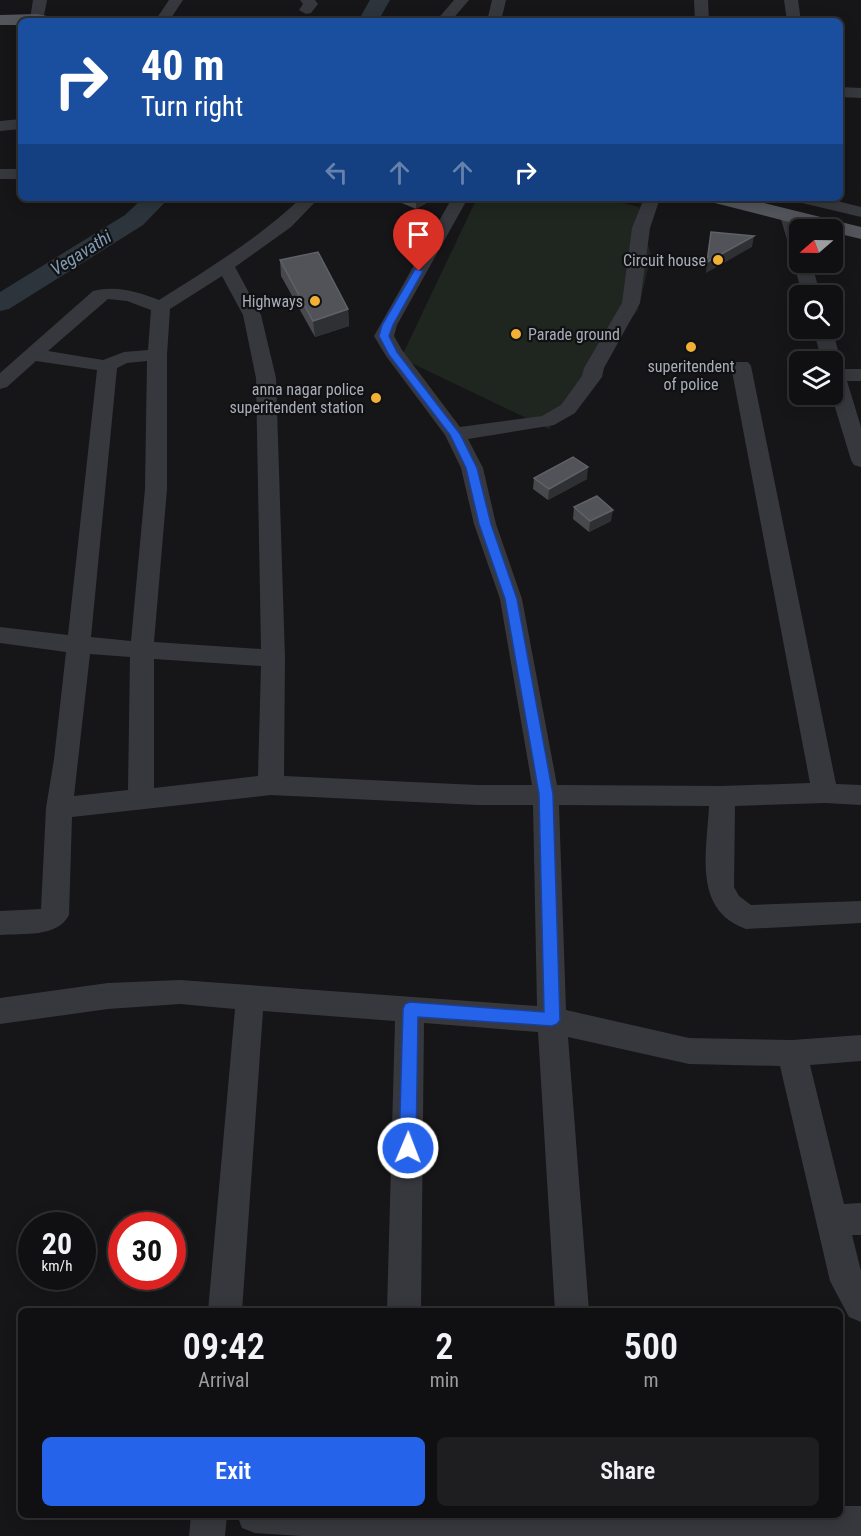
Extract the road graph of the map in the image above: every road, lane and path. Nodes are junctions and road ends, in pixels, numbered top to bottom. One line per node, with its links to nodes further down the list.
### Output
1 (40, 0): 7 (street)
2 (176, 0): 8 (street)
3 (462, 0): 9 (street)
4 (499, 0): 10 (street)
5 (701, 0): 11 (street)
6 (791, 0): 12 (street)
7 (41, 18)
8 (164, 18)
9 (446, 18)
10 (495, 18)
11 (702, 18)
12 (794, 18)
13 (0, 20): 14 (main road)
14 (18, 20)
15 (843, 92): 16 (street)
16 (861, 93)
17 (18, 124): 18 (street)
18 (0, 126)
19 (0, 174): 20 (street)
20 (18, 174)
21 (308, 201): 30 (street)
22 (458, 201): 40 (street)
23 (651, 201): 40 (street)
24 (730, 201): 27 (main road)
25 (818, 201): 26 (street)
26 (861, 212)
27 (789, 216): 28 (street); 29 (main road)
28 (790, 219)
29 (861, 233)
30 (225, 266): 31 (street); 45 (street)
31 (161, 307): 32 (street); 33 (street)
32 (34, 355): 34 (street); 38 (street)
33 (157, 355): 34 (street); 44 (street)
34 (107, 366): 43 (street)
35 (741, 366): 47 (street)
36 (843, 370): 37 (street)
37 (861, 375)
38 (0, 383)
39 (843, 400): 41 (street)
40 (455, 434): 48 (street)
41 (861, 460)
42 (0, 635): 43 (street)
43 (79, 645): 44 (street); 52 (street)
44 (142, 650): 45 (street); 51 (street)
45 (273, 658): 46 (street)
46 (271, 785): 48 (street); 51 (street)
47 (825, 793): 49 (street); 50 (street)
48 (546, 794): 50 (street); 58 (street)
49 (861, 795)
50 (722, 796): 53 (street)
51 (141, 799): 52 (street)
52 (59, 808): 54 (street)
53 (861, 912)
54 (0, 923)
55 (250, 998): 56 (street); 57 (street); 63 (street)
56 (410, 1009): 58 (street); 64 (street)
57 (0, 1011)
58 (552, 1020): 60 (street); 65 (street)
59 (861, 1048): 60 (street)
60 (792, 1053): 61 (street)
61 (847, 1220): 62 (street)
62 (861, 1305)
63 (225, 1308)
64 (404, 1308)
65 (572, 1308)
66 (208, 1518): 72 (street)
67 (303, 1518): 68 (street)
68 (400, 1524): 70 (street)
69 (861, 1524): 71 (street)
70 (586, 1528): 71 (street)
71 (789, 1531)
72 (207, 1536)

